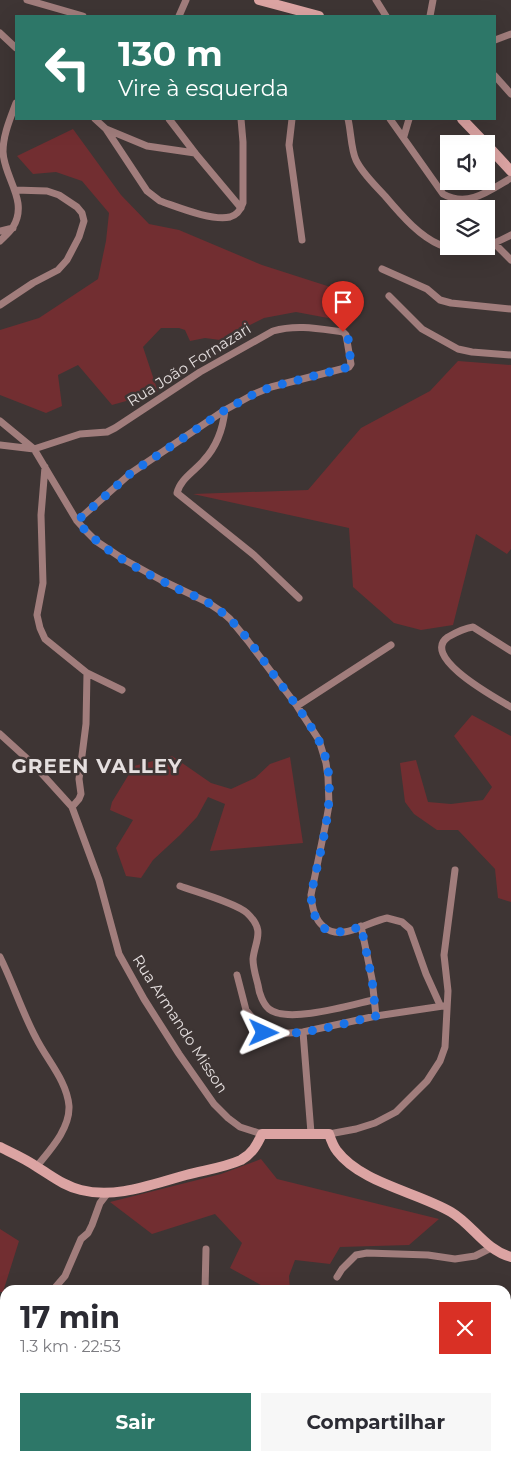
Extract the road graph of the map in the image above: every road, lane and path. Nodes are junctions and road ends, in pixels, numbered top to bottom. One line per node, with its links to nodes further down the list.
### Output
1 (27, 0): 6 (street)
2 (186, 0): 7 (street)
3 (259, 0): 8 (street)
4 (376, 0): 9 (street)
5 (432, 0): 10 (street)
6 (80, 15)
7 (179, 15)
8 (315, 15)
9 (385, 15)
10 (430, 15)
11 (0, 33): 14 (street)
12 (511, 34): 13 (street)
13 (496, 40)
14 (15, 47)
15 (496, 77): 16 (street)
16 (511, 94)
17 (15, 107): 33 (street)
18 (96, 120): 26 (street)
19 (170, 120): 29 (street)
20 (241, 120): 34 (street)
21 (292, 120): 38 (street)
22 (348, 120): 41 (street)
23 (391, 120): 28 (street)
24 (409, 120): 28 (street)
25 (463, 120): 27 (street)
26 (106, 129): 29 (street); 34 (street)
27 (477, 135)
28 (404, 136): 32 (street)
29 (195, 153): 34 (street)
30 (495, 153): 31 (street)
31 (511, 170)
32 (511, 178)
33 (15, 190): 35 (street); 46 (street)
34 (241, 208)
35 (13, 228): 36 (street); 39 (street)
36 (0, 231)
37 (511, 235): 40 (street)
38 (302, 240)
39 (0, 241)
40 (495, 243)
41 (440, 245)
42 (495, 245): 43 (street)
43 (511, 260)
44 (382, 269): 47 (street)
45 (389, 296): 48 (street)
46 (0, 305)
47 (511, 309)
48 (511, 355)
49 (225, 410): 52 (street, Rua João Fornazari); 54 (street, Rua João Fornazari); 55 (street)
50 (0, 421): 52 (street)
51 (0, 445): 52 (street)
52 (34, 449): 53 (street)
53 (45, 466): 54 (street); 58 (street)
54 (77, 521): 60 (street)
55 (299, 598)
56 (391, 644): 60 (street)
57 (511, 651): 61 (street)
58 (87, 673): 59 (street); 63 (street)
59 (122, 690)
60 (297, 706): 66 (street)
61 (511, 707)
62 (0, 734): 63 (street)
63 (72, 807): 74 (street, Rua Armando Misson)
64 (455, 870): 70 (street)
65 (180, 886): 69 (street)
66 (361, 926): 69 (street); 70 (street)
67 (0, 957): 77 (street)
68 (237, 975): 72 (street)
69 (373, 1000): 71 (street)
70 (443, 1006): 71 (street); 75 (street)
71 (376, 1016): 72 (street)
72 (304, 1032): 73 (street)
73 (311, 1133): 74 (street); 75 (street)
74 (262, 1134): 78 (street)
75 (329, 1134): 79 (street)
76 (0, 1147): 77 (street)
77 (36, 1166): 78 (street)
78 (107, 1194): 83 (street)
79 (491, 1248): 81 (street); 82 (street)
80 (206, 1249): 84 (street)
81 (511, 1257)
82 (337, 1277)
83 (57, 1285)
84 (205, 1285)

